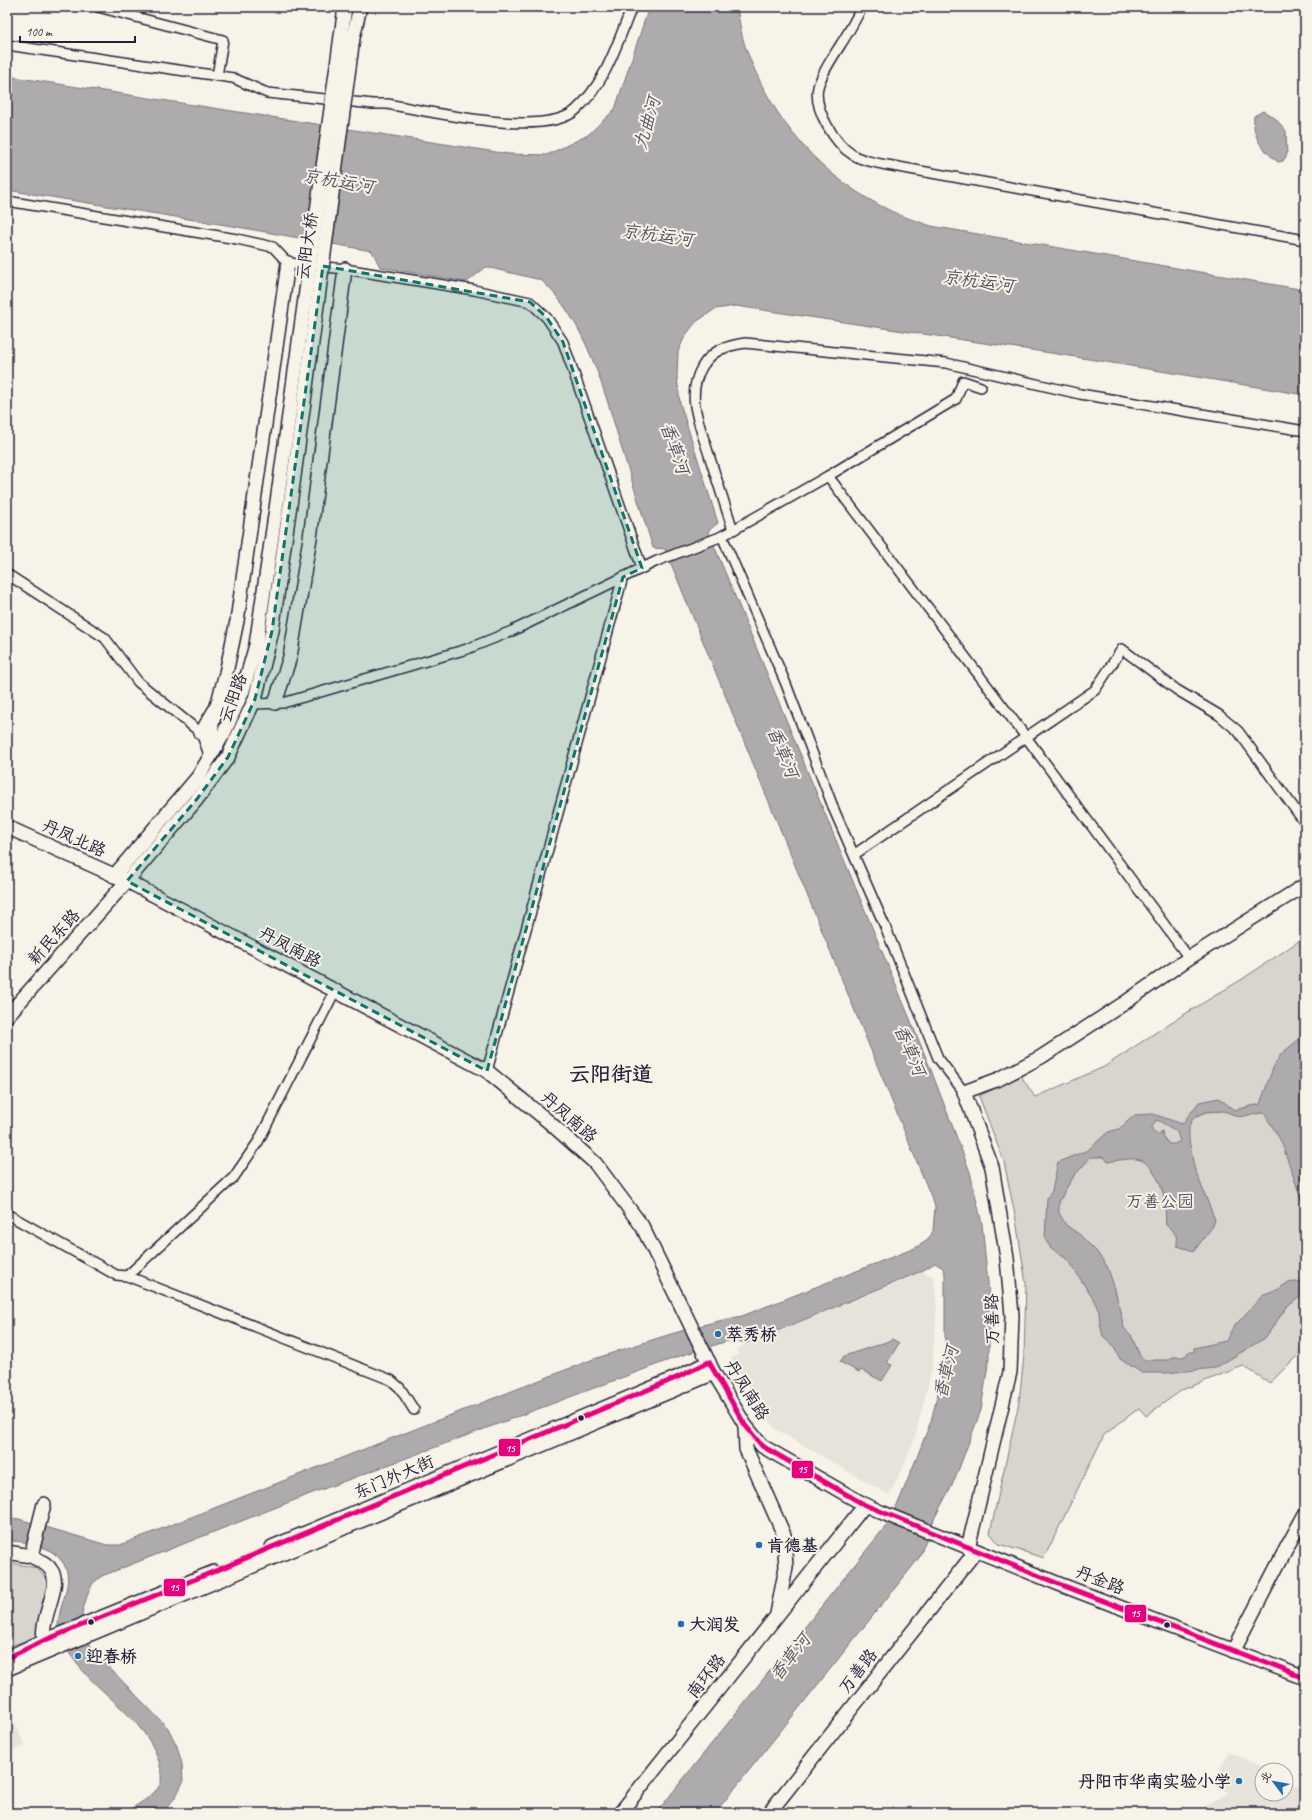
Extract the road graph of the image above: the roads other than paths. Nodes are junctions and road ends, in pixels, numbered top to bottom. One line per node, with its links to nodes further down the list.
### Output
1 (98, 7): 7 (street)
2 (345, 7): 15 (street, 云阳大桥, bridge)
3 (360, 7): 16 (street, 云阳大桥, bridge)
4 (632, 7): 7 (street)
5 (862, 7): 9 (street)
6 (7, 45): 7 (street)
7 (217, 76)
8 (7, 201): 10 (street)
9 (1305, 240)
10 (288, 263): 11 (street); 25 (street)
11 (345, 269): 19 (street); 23 (street)
12 (981, 387): 14 (street)
13 (1305, 432): 17 (street)
14 (828, 476): 17 (street); 27 (street)
15 (279, 488): 22 (street, 云阳路)
16 (292, 491): 24 (street, 云阳路)
17 (733, 530): 18 (street)
18 (721, 537): 19 (street); 31 (street)
19 (642, 568): 21 (street)
20 (7, 574): 26 (street)
21 (623, 577): 23 (street); 38 (street)
22 (247, 676): 25 (street); 28 (street, 云阳路)
23 (275, 703): 24 (street)
24 (253, 704): 33 (street, 云阳路)
25 (216, 708): 26 (street); 28 (street)
26 (201, 733): 28 (street)
27 (1026, 737): 29 (street); 31 (street); 35 (street)
28 (210, 757): 32 (street, 云阳路)
29 (1305, 823)
30 (7, 827): 32 (street, 丹凤北路)
31 (855, 854): 39 (street)
32 (114, 876): 33 (street, 丹凤北路)
33 (127, 882): 36 (street, 丹凤南路); 37 (street, 新民东路)
34 (1305, 885): 35 (street)
35 (1189, 958): 39 (street)
36 (335, 991): 38 (street, 丹凤南路); 41 (street)
37 (7, 1016)
38 (487, 1071): 42 (street, 丹凤南路)
39 (964, 1092): 49 (street, 万善路)
40 (7, 1214): 41 (street)
41 (127, 1276): 43 (street)
42 (708, 1362): 44 (street, 丹凤南路); 53 (street, 东门外大街)
43 (414, 1410)
44 (745, 1424): 46 (street, 丹凤南路); 52 (street)
45 (44, 1504): 51 (street)
46 (865, 1504): 47 (street, 丹凤南路); 52 (street, 南环路)
47 (883, 1513): 49 (street, 丹金路)
48 (1305, 1514): 54 (street)
49 (972, 1549): 54 (street, 丹金路); 59 (street, 万善路)
50 (7, 1552): 51 (street)
51 (32, 1554): 53 (street)
52 (777, 1615): 58 (street, 南环路)
53 (50, 1644): 55 (street); 56 (street)
54 (1233, 1651): 57 (street, 丹金路)
55 (7, 1658)
56 (7, 1669)
57 (1305, 1678)
58 (620, 1813)
59 (769, 1813)

